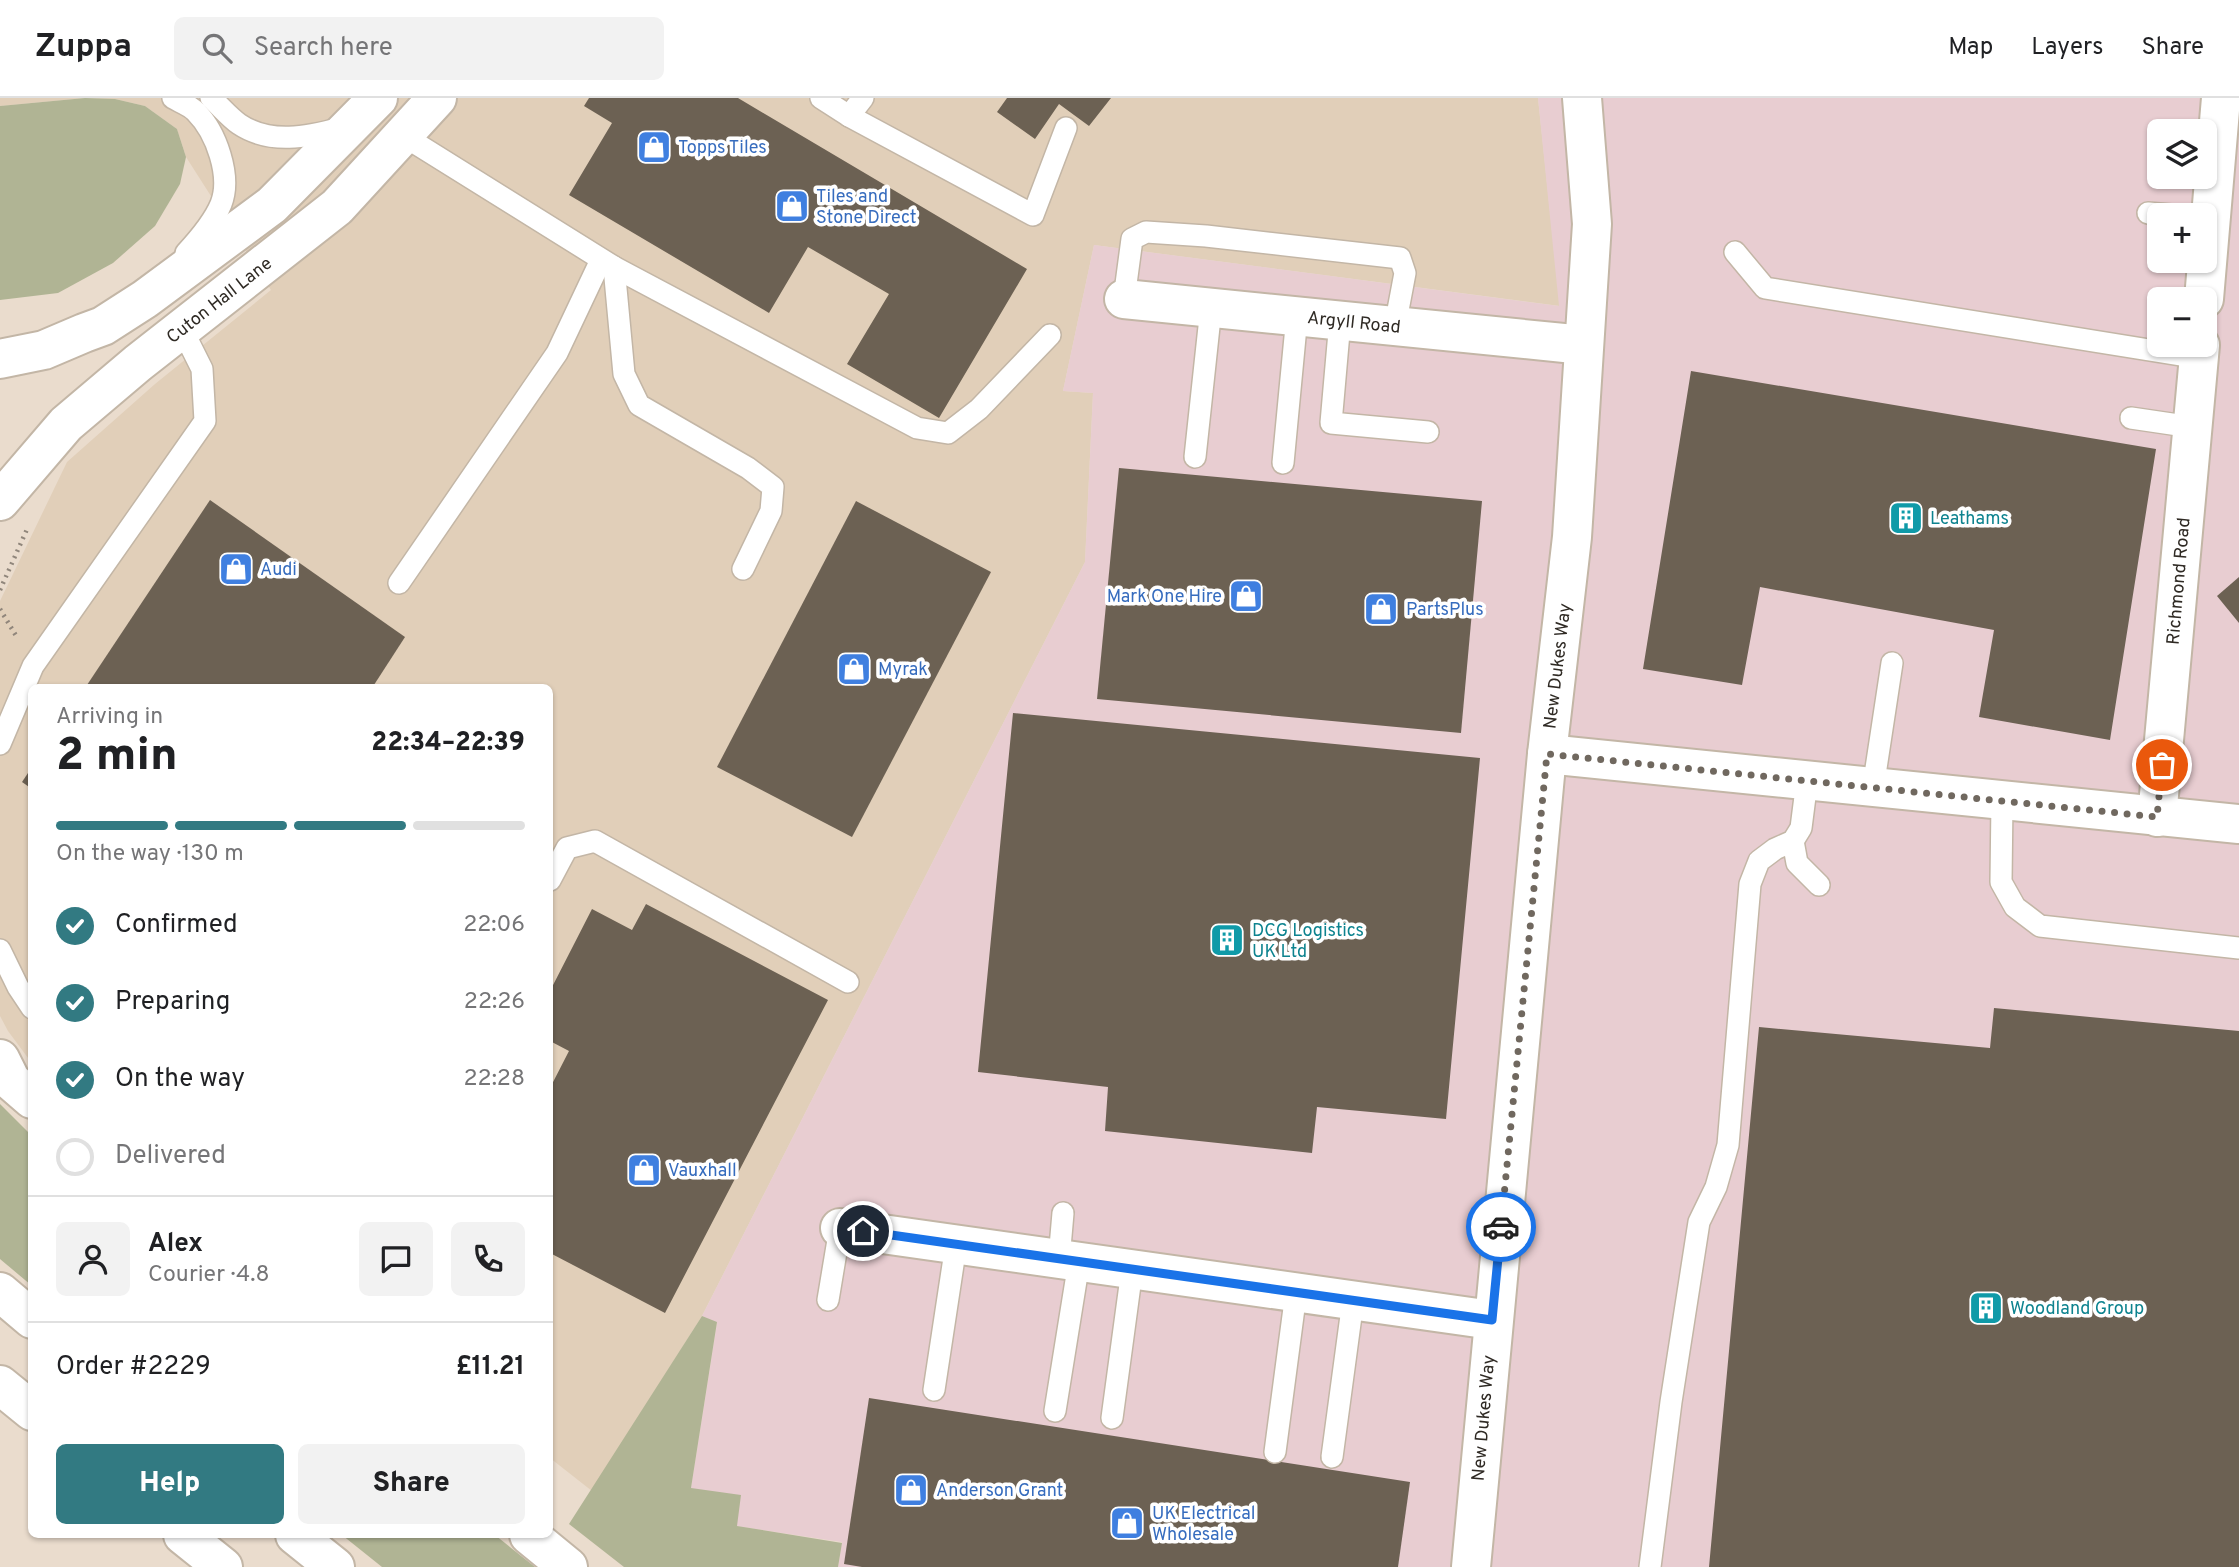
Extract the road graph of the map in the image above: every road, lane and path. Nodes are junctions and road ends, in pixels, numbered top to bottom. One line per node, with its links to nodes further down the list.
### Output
1 (173, 98): 15 (lane)
2 (211, 98): 8 (lane)
3 (437, 98): 11 (street, Cuton Hall Lane)
4 (821, 98): 9 (lane)
5 (863, 98): 9 (lane)
6 (1582, 98): 24 (street, New Dukes Way)
7 (2221, 98): 12 (street)
8 (366, 111): 15 (street)
9 (849, 116): 10 (lane)
10 (1066, 128)
11 (404, 136): 14 (lane); 21 (street, Cuton Hall Lane)
12 (2210, 203)
13 (1735, 252): 23 (lane)
14 (607, 263): 22 (lane); 33 (lane); 34 (lane)
15 (145, 299): 26 (street)
16 (1124, 299): 17 (street, Argyll Road); 20 (lane)
17 (1211, 308): 18 (street, Argyll Road); 30 (lane)
18 (1297, 316): 19 (street, Argyll Road); 31 (lane)
19 (1340, 321): 20 (street, Argyll Road); 29 (lane)
20 (1395, 326): 24 (street, Argyll Road)
21 (182, 329): 32 (street, Cuton Hall Lane); 36 (lane)
22 (1050, 335)
23 (2147, 343)
24 (1584, 345): 37 (street, New Dukes Way)
25 (2198, 357): 28 (street, Richmond Road)
26 (0, 359)
27 (2131, 418): 28 (lane)
28 (2192, 427): 41 (street, Richmond Road)
29 (1427, 432)
30 (1195, 457)
31 (1283, 463)
32 (0, 501)
33 (743, 569)
34 (399, 583)
35 (1892, 663): 39 (lane)
36 (0, 744)
37 (1547, 754): 38 (street); 63 (street, New Dukes Way)
38 (1807, 781): 39 (street); 43 (lane)
39 (1874, 788): 40 (street)
40 (2002, 801): 41 (street); 47 (lane)
41 (2157, 817): 42 (street)
42 (2239, 824)
43 (1793, 841): 46 (lane); 78 (lane)
44 (558, 843): 45 (lane); 49 (lane)
45 (553, 866)
46 (1819, 885)
47 (2239, 948)
48 (0, 950): 50 (lane)
49 (848, 982)
50 (28, 1002)
51 (0, 1059): 52 (street)
52 (28, 1096)
53 (1063, 1213): 56 (lane)
54 (840, 1228): 55 (street); 60 (lane)
55 (956, 1245): 56 (street); 65 (lane)
56 (1069, 1261): 57 (street); 67 (lane)
57 (1132, 1270): 59 (street); 68 (lane)
58 (0, 1292): 62 (street)
59 (1296, 1293): 61 (street); 69 (lane)
60 (828, 1300)
61 (1353, 1301): 63 (street); 70 (lane)
62 (28, 1315)
63 (1492, 1320): 77 (street, New Dukes Way)
64 (0, 1385): 66 (street)
65 (934, 1390)
66 (28, 1408)
67 (1055, 1411)
68 (1112, 1418)
69 (1275, 1452)
70 (1332, 1457)
71 (187, 1538): 74 (street)
72 (299, 1538): 75 (street)
73 (533, 1538): 76 (street)
74 (223, 1567)
75 (335, 1567)
76 (568, 1567)
77 (1471, 1567)
78 (1650, 1567)

